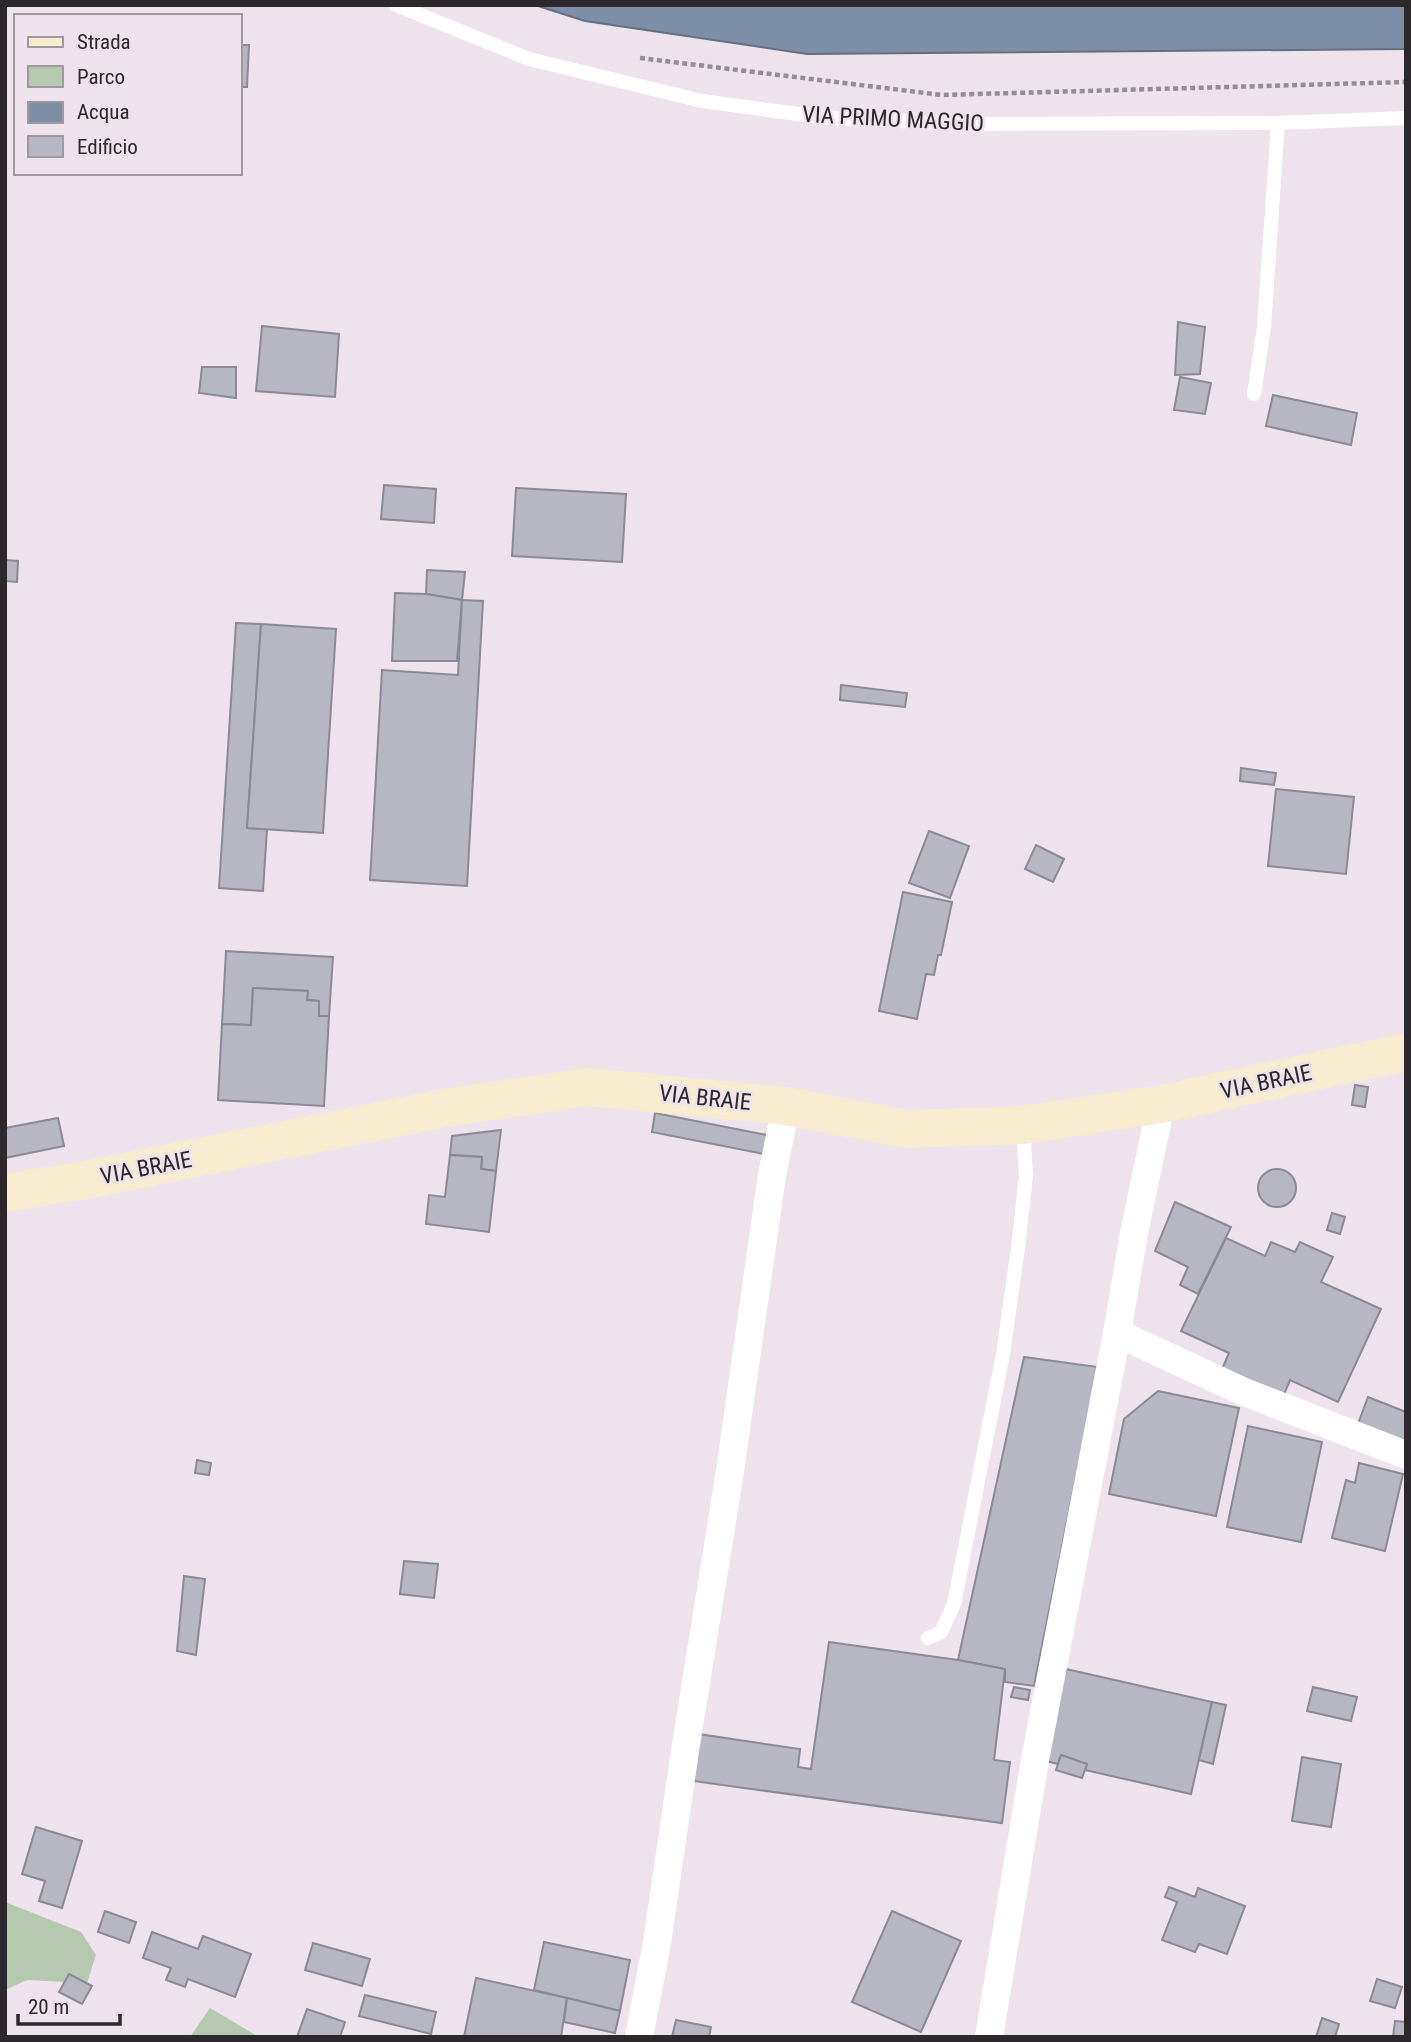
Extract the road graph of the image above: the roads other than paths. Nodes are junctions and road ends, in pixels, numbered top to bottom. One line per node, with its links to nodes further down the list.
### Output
1 (396, 5): 3 (lane, VIA PRIMO MAGGIO)
2 (1406, 118): 3 (lane, VIA PRIMO MAGGIO)
3 (1278, 123): 4 (lane)
4 (1254, 394)
5 (1406, 1052): 6 (street, VIA BRAIE)
6 (1161, 1104): 8 (street, VIA BRAIE); 10 (street)
7 (786, 1106): 8 (street, VIA BRAIE); 9 (street, VIA BRAIE); 13 (street)
8 (1023, 1125): 12 (lane)
9 (5, 1193)
10 (1117, 1333): 11 (street); 14 (street)
11 (1406, 1455)
12 (928, 1638)
13 (639, 2037)
14 (989, 2037)

